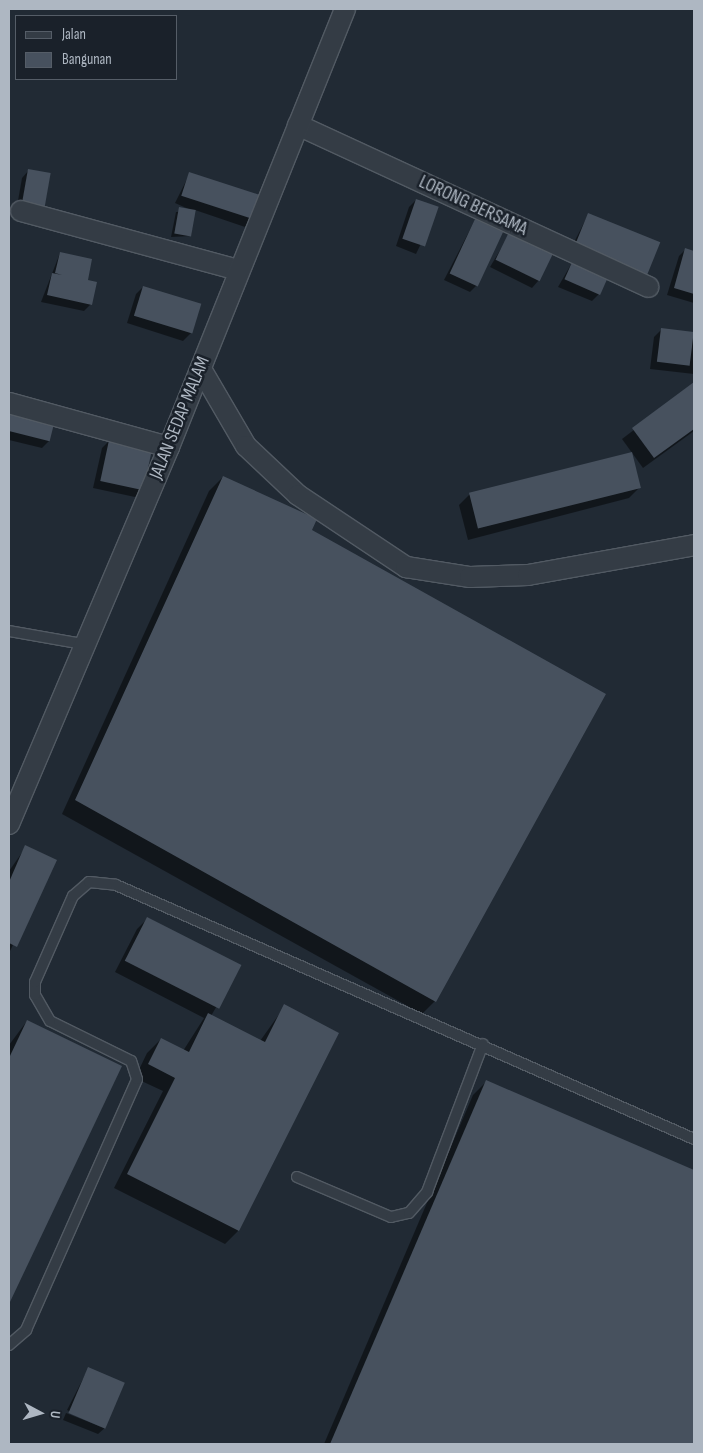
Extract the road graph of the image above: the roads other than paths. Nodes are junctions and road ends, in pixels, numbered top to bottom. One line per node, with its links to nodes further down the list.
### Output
1 (345, 9): 2 (street, JALAN SEDAP MALAM)
2 (298, 125): 4 (street, JALAN SEDAP MALAM); 5 (street, LORONG BERSAMA)
3 (21, 210): 4 (street)
4 (238, 270): 6 (street, JALAN SEDAP MALAM)
5 (648, 287)
6 (201, 369): 8 (street, JALAN SEDAP MALAM); 9 (street)
7 (9, 403): 8 (street)
8 (169, 447): 11 (street, JALAN SEDAP MALAM)
9 (694, 545)
10 (9, 630): 11 (lane)
11 (83, 644): 12 (street, JALAN SEDAP MALAM)
12 (9, 824)
13 (483, 1044): 14 (lane); 15 (lane); 16 (lane)
14 (694, 1139)
15 (297, 1177)
16 (9, 1345)

